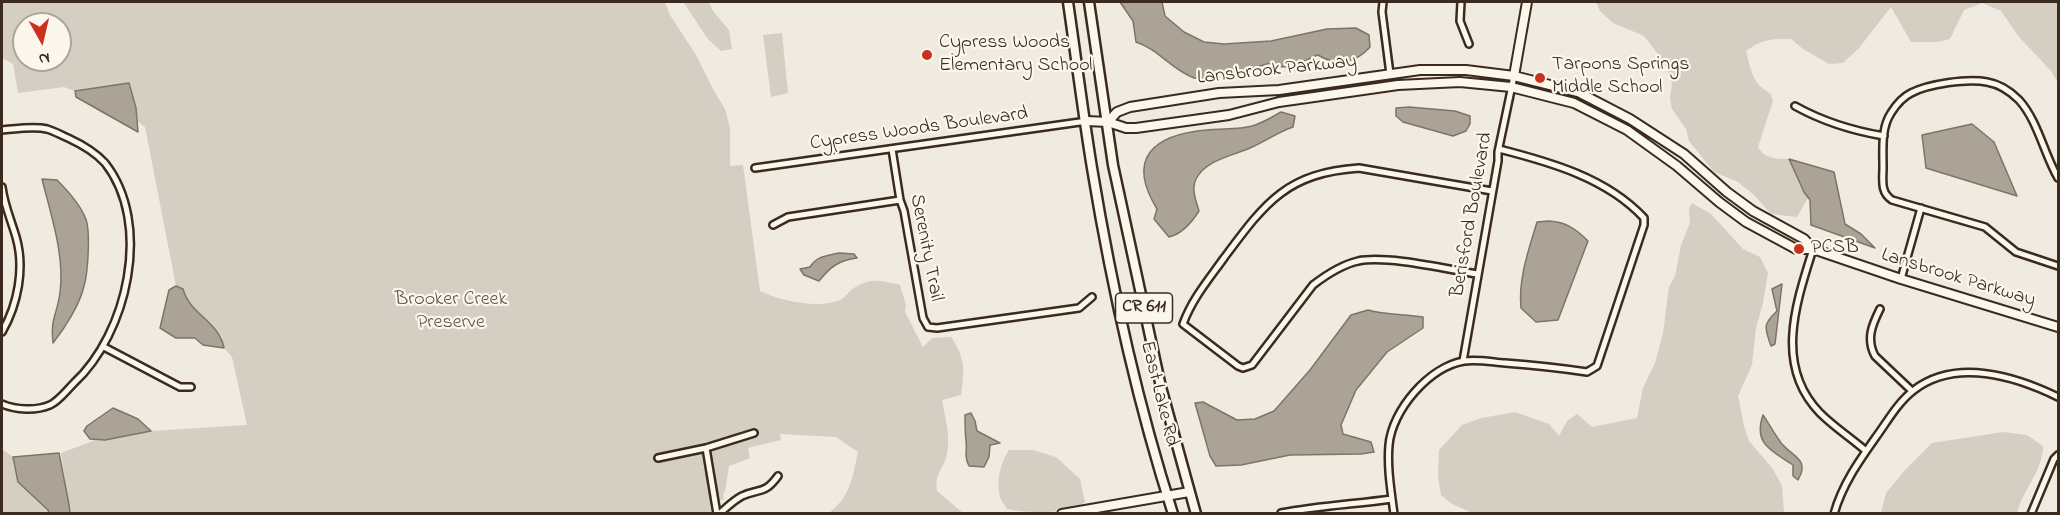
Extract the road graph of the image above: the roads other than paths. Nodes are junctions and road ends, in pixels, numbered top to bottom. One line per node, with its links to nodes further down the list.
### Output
1 (1068, 2): 11 (main road, CR 611)
2 (1089, 2): 12 (main road, CR 611)
3 (1383, 2): 7 (street)
4 (1461, 2): 6 (street)
5 (1527, 2): 8 (street)
6 (1469, 44)
7 (1390, 74): 8 (street, Lansbrook Parkway); 12 (street, Lansbrook Parkway)
8 (1514, 76): 9 (street, Berisford Boulevard); 24 (street, Lansbrook Parkway)
9 (1511, 87): 12 (street, Lansbrook Parkway); 16 (street, Berisford Boulevard); 24 (street, Lansbrook Parkway)
10 (1795, 106): 14 (street)
11 (1087, 122): 12 (street); 15 (street, Cypress Woods Boulevard); 45 (main road, East Lake Rd / CR 611)
12 (1108, 122): 44 (main road, East Lake Rd / CR 611)
13 (2, 130): 32 (street)
14 (1884, 136): 18 (street); 22 (street)
15 (892, 149): 17 (street, Cypress Woods Boulevard); 21 (street, Serenity Trail)
16 (1499, 149): 20 (street, Berisford Boulevard); 33 (street)
17 (755, 168)
18 (2058, 178)
19 (2, 187): 31 (street)
20 (1492, 191): 26 (street, Berisford Boulevard); 26 (street)
21 (900, 200): 23 (street); 28 (street, Serenity Trail)
22 (1922, 208): 25 (street); 27 (street)
23 (773, 225)
24 (1813, 249): 27 (street, Lansbrook Parkway); 40 (street)
25 (2058, 266)
26 (1477, 274): 33 (street, Berisford Boulevard)
27 (1901, 279): 30 (street, Lansbrook Parkway)
28 (1092, 297)
29 (1880, 309): 35 (street)
30 (2058, 327)
31 (2, 332)
32 (104, 347): 34 (street); 37 (street)
33 (1463, 361): 46 (street)
34 (191, 387)
35 (1912, 391): 36 (street); 40 (street)
36 (2058, 397)
37 (2, 404)
38 (754, 433): 39 (street)
39 (706, 448): 42 (street); 47 (street)
40 (1866, 451): 53 (street)
41 (2058, 455): 54 (street)
42 (658, 458)
43 (778, 476): 47 (street)
44 (1189, 492): 45 (street); 50 (main road, CR 611)
45 (1167, 497): 48 (street); 49 (main road, CR 611)
46 (1392, 498): 51 (street); 52 (street)
47 (718, 513)
48 (1062, 513)
49 (1173, 513)
50 (1196, 513)
51 (1281, 513)
52 (1394, 513)
53 (1834, 513)
54 (2031, 513)

